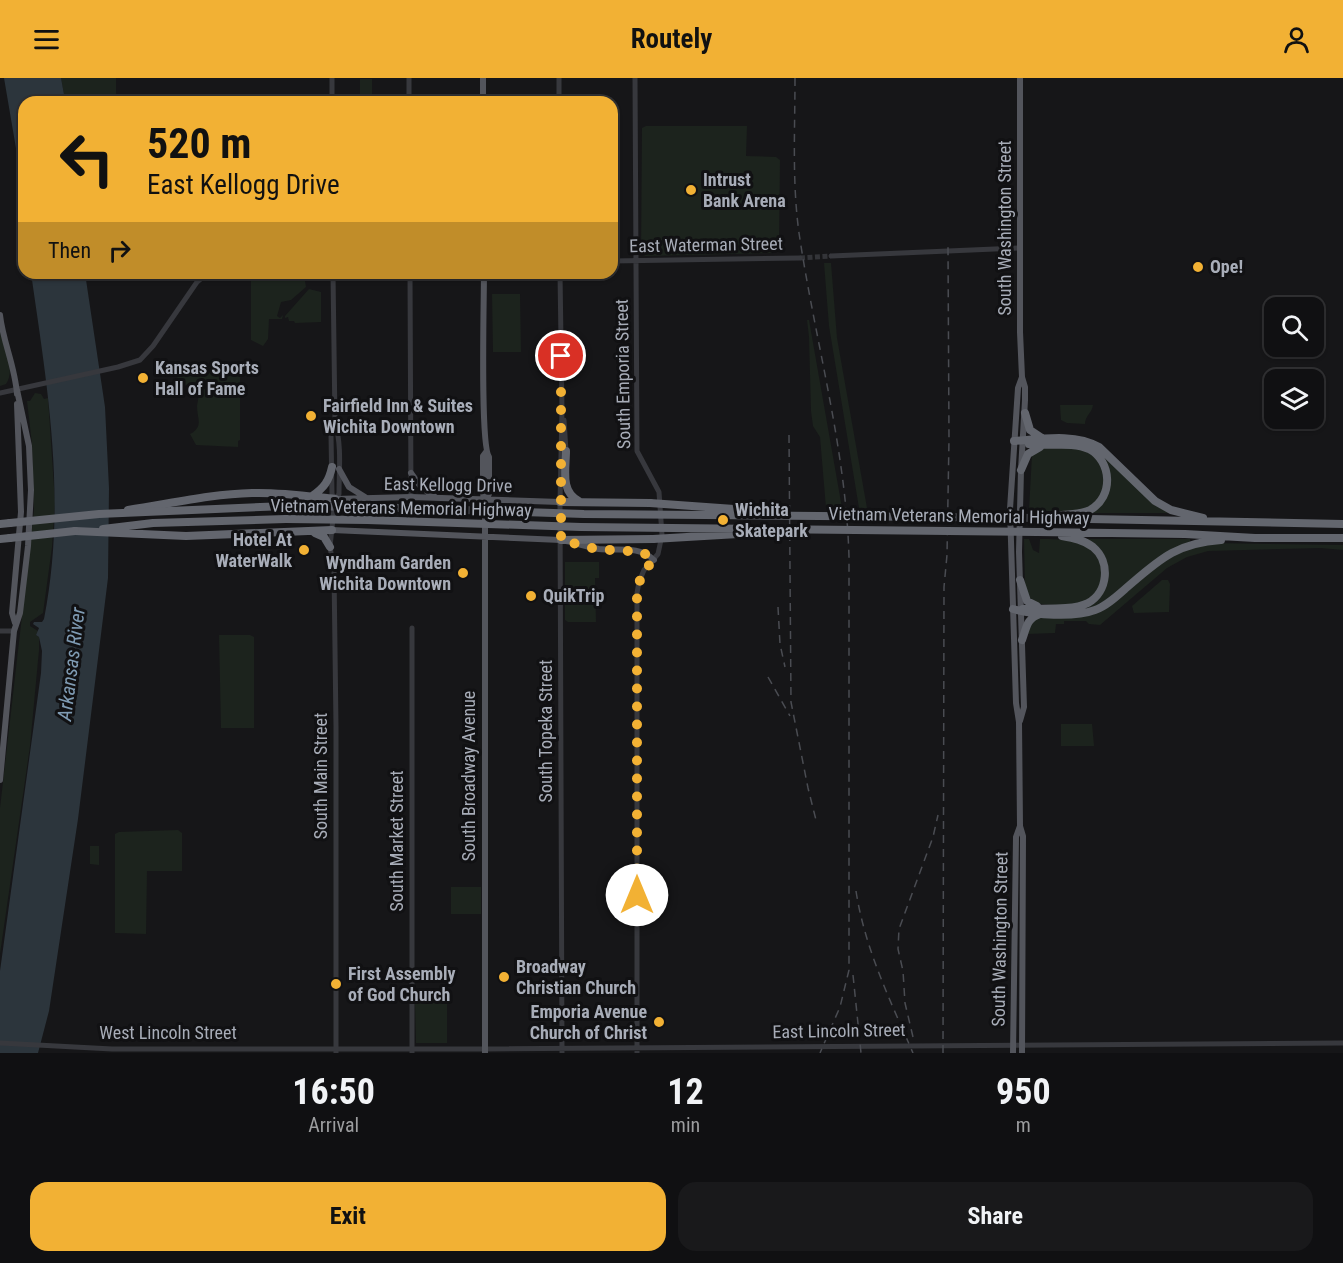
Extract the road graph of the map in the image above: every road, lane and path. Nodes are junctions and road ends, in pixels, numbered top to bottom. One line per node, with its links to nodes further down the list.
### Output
1 (332, 78): 7 (street)
2 (409, 78): 8 (street)
3 (483, 78): 9 (main road)
4 (559, 78): 10 (street)
5 (635, 78): 15 (street, South Emporia Street)
6 (1020, 78): 11 (main road, South Washington Street)
7 (332, 96)
8 (409, 96)
9 (483, 96)
10 (559, 96)
11 (1020, 248): 12 (street); 22 (main road, South Washington Street)
12 (831, 256)
13 (800, 258): 15 (street, East Waterman Street)
14 (618, 261): 15 (street, East Waterman Street)
15 (636, 261): 60 (street, South Emporia Street)
16 (201, 279): 23 (street)
17 (333, 279): 32 (street, South Main Street)
18 (410, 279): 34 (street)
19 (484, 279): 40 (main road, South Broadway Avenue)
20 (560, 279): 25 (street, South Topeka Street)
21 (0, 315): 23 (main road)
22 (1022, 377): 26 (main road, South Washington Street); 28 (main road, South Washington Street)
23 (17, 390): 24 (street); 64 (main road)
24 (0, 393)
25 (562, 410): 31 (street, South Topeka Street); 41 (street, South Topeka Street)
26 (1025, 413): 27 (highway); 29 (main road, South Washington Street)
27 (1062, 439): 29 (highway); 46 (highway)
28 (1014, 441): 29 (highway); 62 (main road, South Washington Street)
29 (1023, 442): 30 (highway); 33 (main road, South Washington Street)
30 (1047, 445): 33 (highway); 45 (highway)
31 (566, 451): 42 (highway)
32 (336, 468): 35 (highway); 38 (street, South Main Street); 39 (main road)
33 (1021, 470): 61 (main road, South Washington Street)
34 (411, 473): 36 (street); 37 (main road)
35 (312, 497): 38 (highway); 43 (highway, bridge)
36 (411, 497): 37 (main road, East Kellogg Drive); 39 (main road, East Kellogg Drive)
37 (438, 498): 40 (main road, East Kellogg Drive)
38 (335, 499): 39 (main road, East Kellogg Drive); 52 (street, South Main Street)
39 (368, 499)
40 (485, 500): 41 (main road, East Kellogg Drive); 54 (main road, South Broadway Avenue)
41 (560, 502): 42 (highway); 58 (street, South Topeka Street)
42 (580, 502): 44 (highway, bridge)
43 (99, 514): 44 (highway, Vietnam Veterans Memorial Highway, bridge); 47 (highway, Vietnam Veterans Memorial Highway, bridge)
44 (804, 515): 45 (highway, Vietnam Veterans Memorial Highway, bridge)
45 (1037, 518): 46 (highway, Vietnam Veterans Memorial Highway)
46 (1234, 523): 48 (highway, Vietnam Veterans Memorial Highway)
47 (0, 524)
48 (1343, 524)
49 (802, 529): 50 (highway, Vietnam Veterans Memorial Highway, bridge); 53 (highway, Vietnam Veterans Memorial Highway, bridge); 58 (highway, bridge)
50 (75, 531): 51 (highway); 57 (highway, Vietnam Veterans Memorial Highway, bridge)
51 (308, 531): 52 (highway); 59 (highway)
52 (332, 531): 54 (main road); 59 (street, South Main Street)
53 (1037, 532): 55 (highway, Vietnam Veterans Memorial Highway); 63 (highway)
54 (485, 536): 58 (main road); 79 (main road, South Broadway Avenue)
55 (1255, 538): 56 (highway, Vietnam Veterans Memorial Highway); 63 (highway)
56 (1343, 538)
57 (0, 539)
58 (561, 540): 60 (main road); 76 (street, South Topeka Street)
59 (330, 547): 75 (street, South Main Street)
60 (654, 560): 77 (street, South Emporia Street)
61 (1020, 580): 62 (main road, South Washington Street); 63 (highway)
62 (1018, 610): 63 (highway); 67 (main road, South Washington Street); 68 (main road, South Washington Street)
63 (1041, 611): 67 (highway)
64 (15, 627): 66 (street); 69 (main road)
65 (412, 628): 78 (street, South Market Street)
66 (0, 631)
67 (1022, 640): 68 (main road, South Washington Street)
68 (1019, 722): 70 (main road, South Washington Street)
69 (0, 780)
70 (1020, 826): 73 (main road, South Washington Street); 74 (main road, South Washington Street)
71 (0, 1043): 75 (street, West Lincoln Street)
72 (1343, 1043): 74 (street, East Lincoln Street)
73 (1013, 1045): 74 (street, East Lincoln Street); 77 (street, East Lincoln Street); 80 (main road, South Washington Street)
74 (1022, 1045): 81 (main road, South Washington Street)
75 (336, 1050): 78 (street, East Lincoln Street)
76 (562, 1050): 77 (street, East Lincoln Street); 79 (street, East Lincoln Street)
77 (637, 1050)
78 (412, 1051): 79 (street, East Lincoln Street)
79 (485, 1051)
80 (1013, 1053)
81 (1022, 1053)

